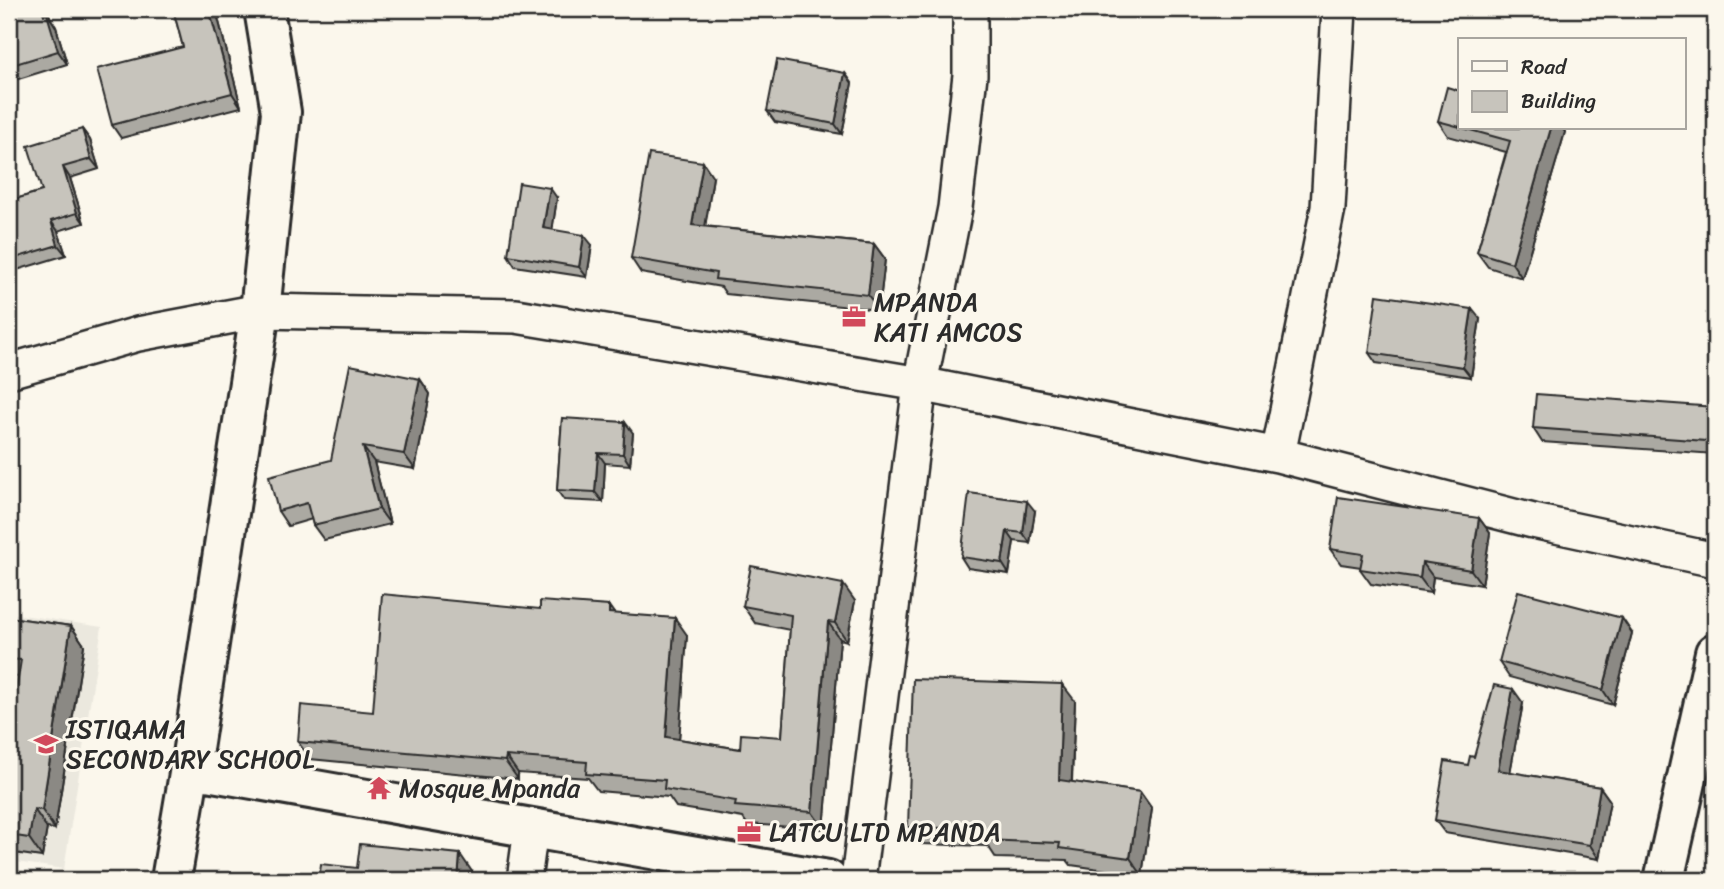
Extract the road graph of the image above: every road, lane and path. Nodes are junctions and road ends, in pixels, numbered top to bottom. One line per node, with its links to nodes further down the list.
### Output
1 (264, 9): 4 (street)
2 (970, 9): 6 (street)
3 (1339, 9): 7 (street)
4 (260, 311): 5 (street); 6 (street); 10 (street)
5 (9, 371)
6 (919, 384): 7 (street); 15 (street)
7 (1278, 455): 8 (street)
8 (1715, 560)
9 (1715, 653): 16 (street)
10 (190, 768): 11 (street); 12 (street)
11 (531, 829): 13 (street); 14 (street)
12 (171, 880)
13 (524, 880)
14 (828, 880)
15 (858, 880)
16 (1664, 880)

